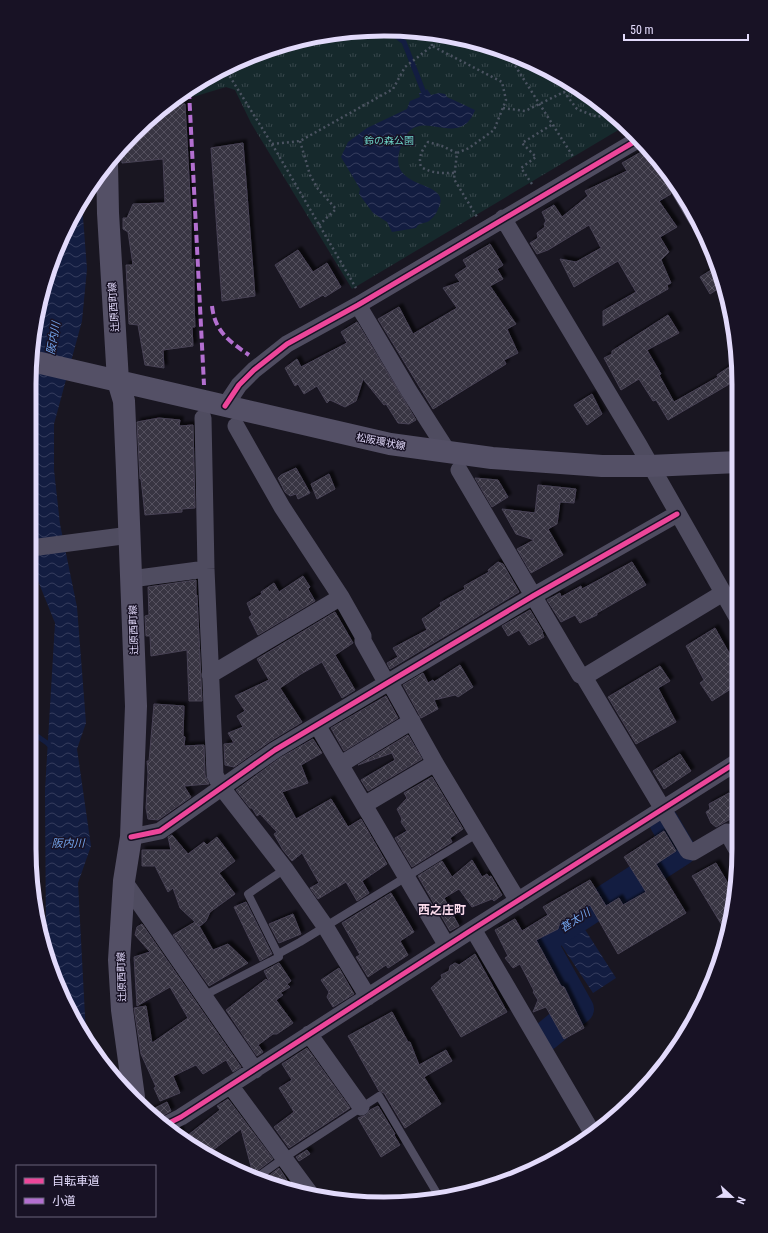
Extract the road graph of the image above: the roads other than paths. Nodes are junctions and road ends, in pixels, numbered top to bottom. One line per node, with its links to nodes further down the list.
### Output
1 (634, 142): 3 (street)
2 (107, 173): 6 (main road, 辻原西町線)
3 (504, 218): 4 (street); 12 (street)
4 (358, 298): 7 (street); 10 (street)
5 (37, 362): 6 (main road, 松阪環状線)
6 (111, 380): 7 (main road, 松阪環状線); 14 (main road, 辻原西町線)
7 (225, 406): 10 (main road, 松阪環状線)
8 (203, 418): 16 (street)
9 (236, 426): 20 (street)
10 (454, 461): 12 (main road, 松阪環状線); 19 (street)
11 (732, 462): 12 (main road, 松阪環状線)
12 (650, 466): 13 (street)
13 (677, 514): 18 (street); 19 (street)
14 (123, 536): 15 (street); 17 (main road, 辻原西町線)
15 (36, 547)
16 (206, 569): 17 (street); 22 (street)
17 (132, 579): 34 (main road, 辻原西町線)
18 (723, 593): 21 (street); 23 (street)
19 (533, 596): 23 (street); 24 (street)
20 (342, 598): 22 (street); 24 (street)
21 (732, 608)
22 (210, 675): 30 (street)
23 (584, 677): 32 (street)
24 (388, 682): 25 (street); 26 (street)
25 (412, 721): 27 (street); 28 (street)
26 (317, 725): 28 (street); 30 (street)
27 (435, 763): 31 (street); 33 (street)
28 (341, 764): 31 (street)
29 (732, 765): 32 (street)
30 (222, 788): 34 (street); 36 (street)
31 (364, 805): 37 (street)
32 (663, 809): 35 (street); 39 (street)
33 (478, 833): 37 (lane); 39 (street)
34 (130, 837): 38 (main road, 辻原西町線)
35 (732, 841)
36 (285, 869): 40 (street); 43 (lane)
37 (406, 876): 40 (lane); 42 (street)
38 (124, 881): 44 (street); 49 (main road, 辻原西町線)
39 (518, 901): 41 (street)
40 (325, 926): 43 (lane); 45 (street)
41 (473, 929): 42 (street); 52 (street)
42 (447, 946): 45 (street)
43 (278, 954): 44 (lane)
44 (203, 996): 47 (street)
45 (368, 997): 46 (street)
46 (310, 1034): 47 (street); 50 (street)
47 (255, 1070): 48 (street)
48 (230, 1085): 51 (street); 53 (street)
49 (133, 1090)
50 (361, 1107): 53 (lane); 56 (lane)
51 (169, 1123)
52 (590, 1129)
53 (284, 1158): 54 (lane); 55 (street)
54 (261, 1175)
55 (306, 1188)
56 (437, 1193)

